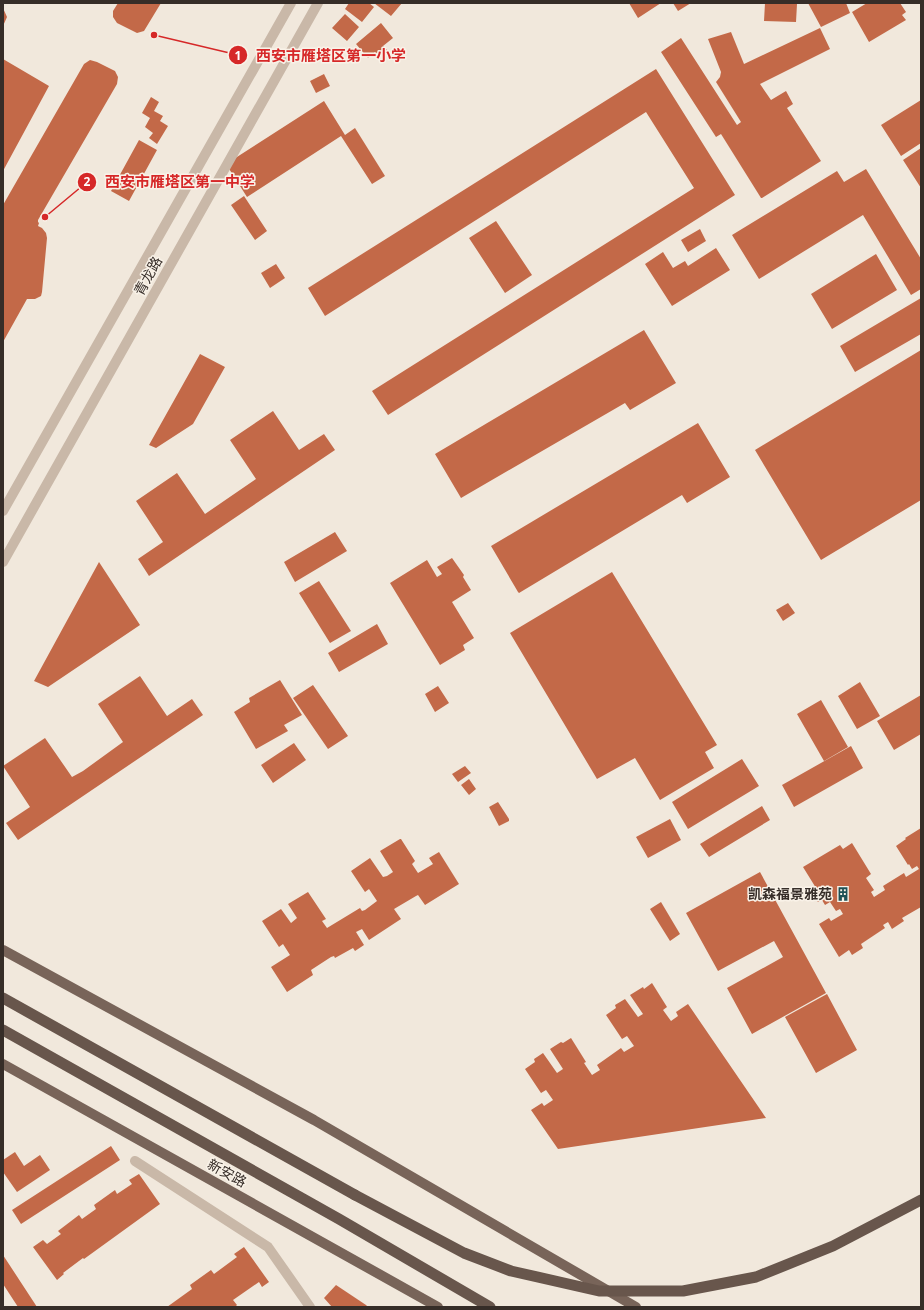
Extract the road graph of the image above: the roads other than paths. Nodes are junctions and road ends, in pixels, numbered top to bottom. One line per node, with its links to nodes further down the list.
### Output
1 (291, 3): 3 (street, 青龙路)
2 (318, 3): 4 (street, 青龙路)
3 (3, 511)
4 (3, 562)
5 (3, 950): 14 (main road)
6 (3, 998): 10 (highway, bridge)
7 (3, 1030): 13 (highway)
8 (3, 1064): 12 (main road, 新安路)
9 (135, 1161): 11 (street)
10 (921, 1200)
11 (310, 1307)
12 (438, 1307)
13 (490, 1307)
14 (636, 1307)

